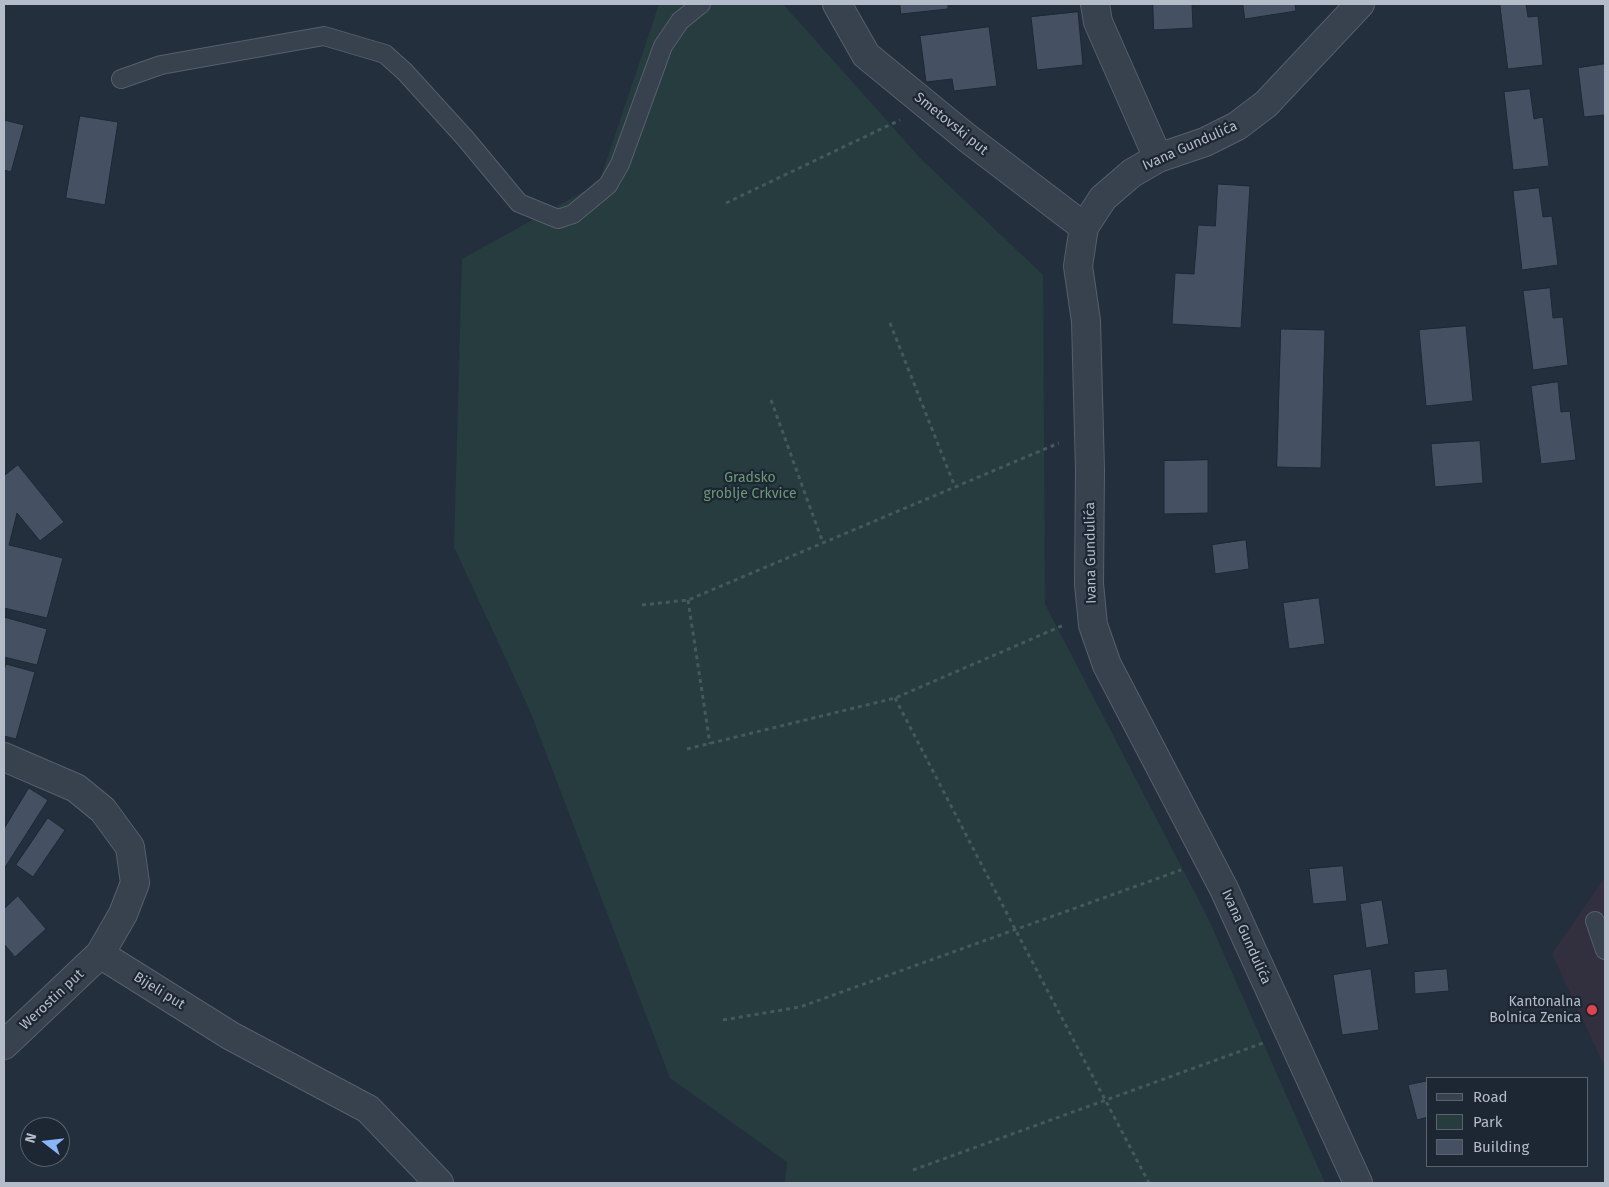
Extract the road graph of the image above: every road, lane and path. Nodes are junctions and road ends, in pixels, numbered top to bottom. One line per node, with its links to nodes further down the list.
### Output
1 (700, 4): 5 (lane)
2 (838, 4): 6 (street, Smetovski put)
3 (1094, 4): 7 (street)
4 (1360, 4): 7 (street, Ivana Gundulića)
5 (121, 79)
6 (929, 107): 8 (path); 9 (street, Smetovski put)
7 (1158, 158): 9 (street, Ivana Gundulića)
8 (726, 202)
9 (1084, 226): 12 (street, Ivana Gundulića)
10 (890, 323): 13 (path)
11 (771, 400): 14 (path)
12 (1089, 430): 13 (path); 17 (street, Ivana Gundulića)
13 (955, 487): 14 (path)
14 (822, 543): 15 (path)
15 (688, 600): 16 (path); 19 (path)
16 (642, 605)
17 (1092, 613): 18 (path); 22 (street, Ivana Gundulića)
18 (895, 698): 19 (path); 24 (path)
19 (710, 744): 20 (path)
20 (687, 749)
21 (4, 757): 26 (street)
22 (1209, 860): 24 (path); 28 (street, Ivana Gundulića)
23 (1595, 921): 25 (lane)
24 (1015, 929): 27 (path); 30 (path)
25 (1605, 950)
26 (100, 954): 29 (street, Werostin put); 32 (street, Bijeli put)
27 (723, 1020)
28 (1290, 1033): 30 (path); 34 (street, Ivana Gundulića)
29 (4, 1045)
30 (1105, 1100): 31 (path); 33 (path)
31 (913, 1170)
32 (439, 1183)
33 (1149, 1183)
34 (1358, 1183)

